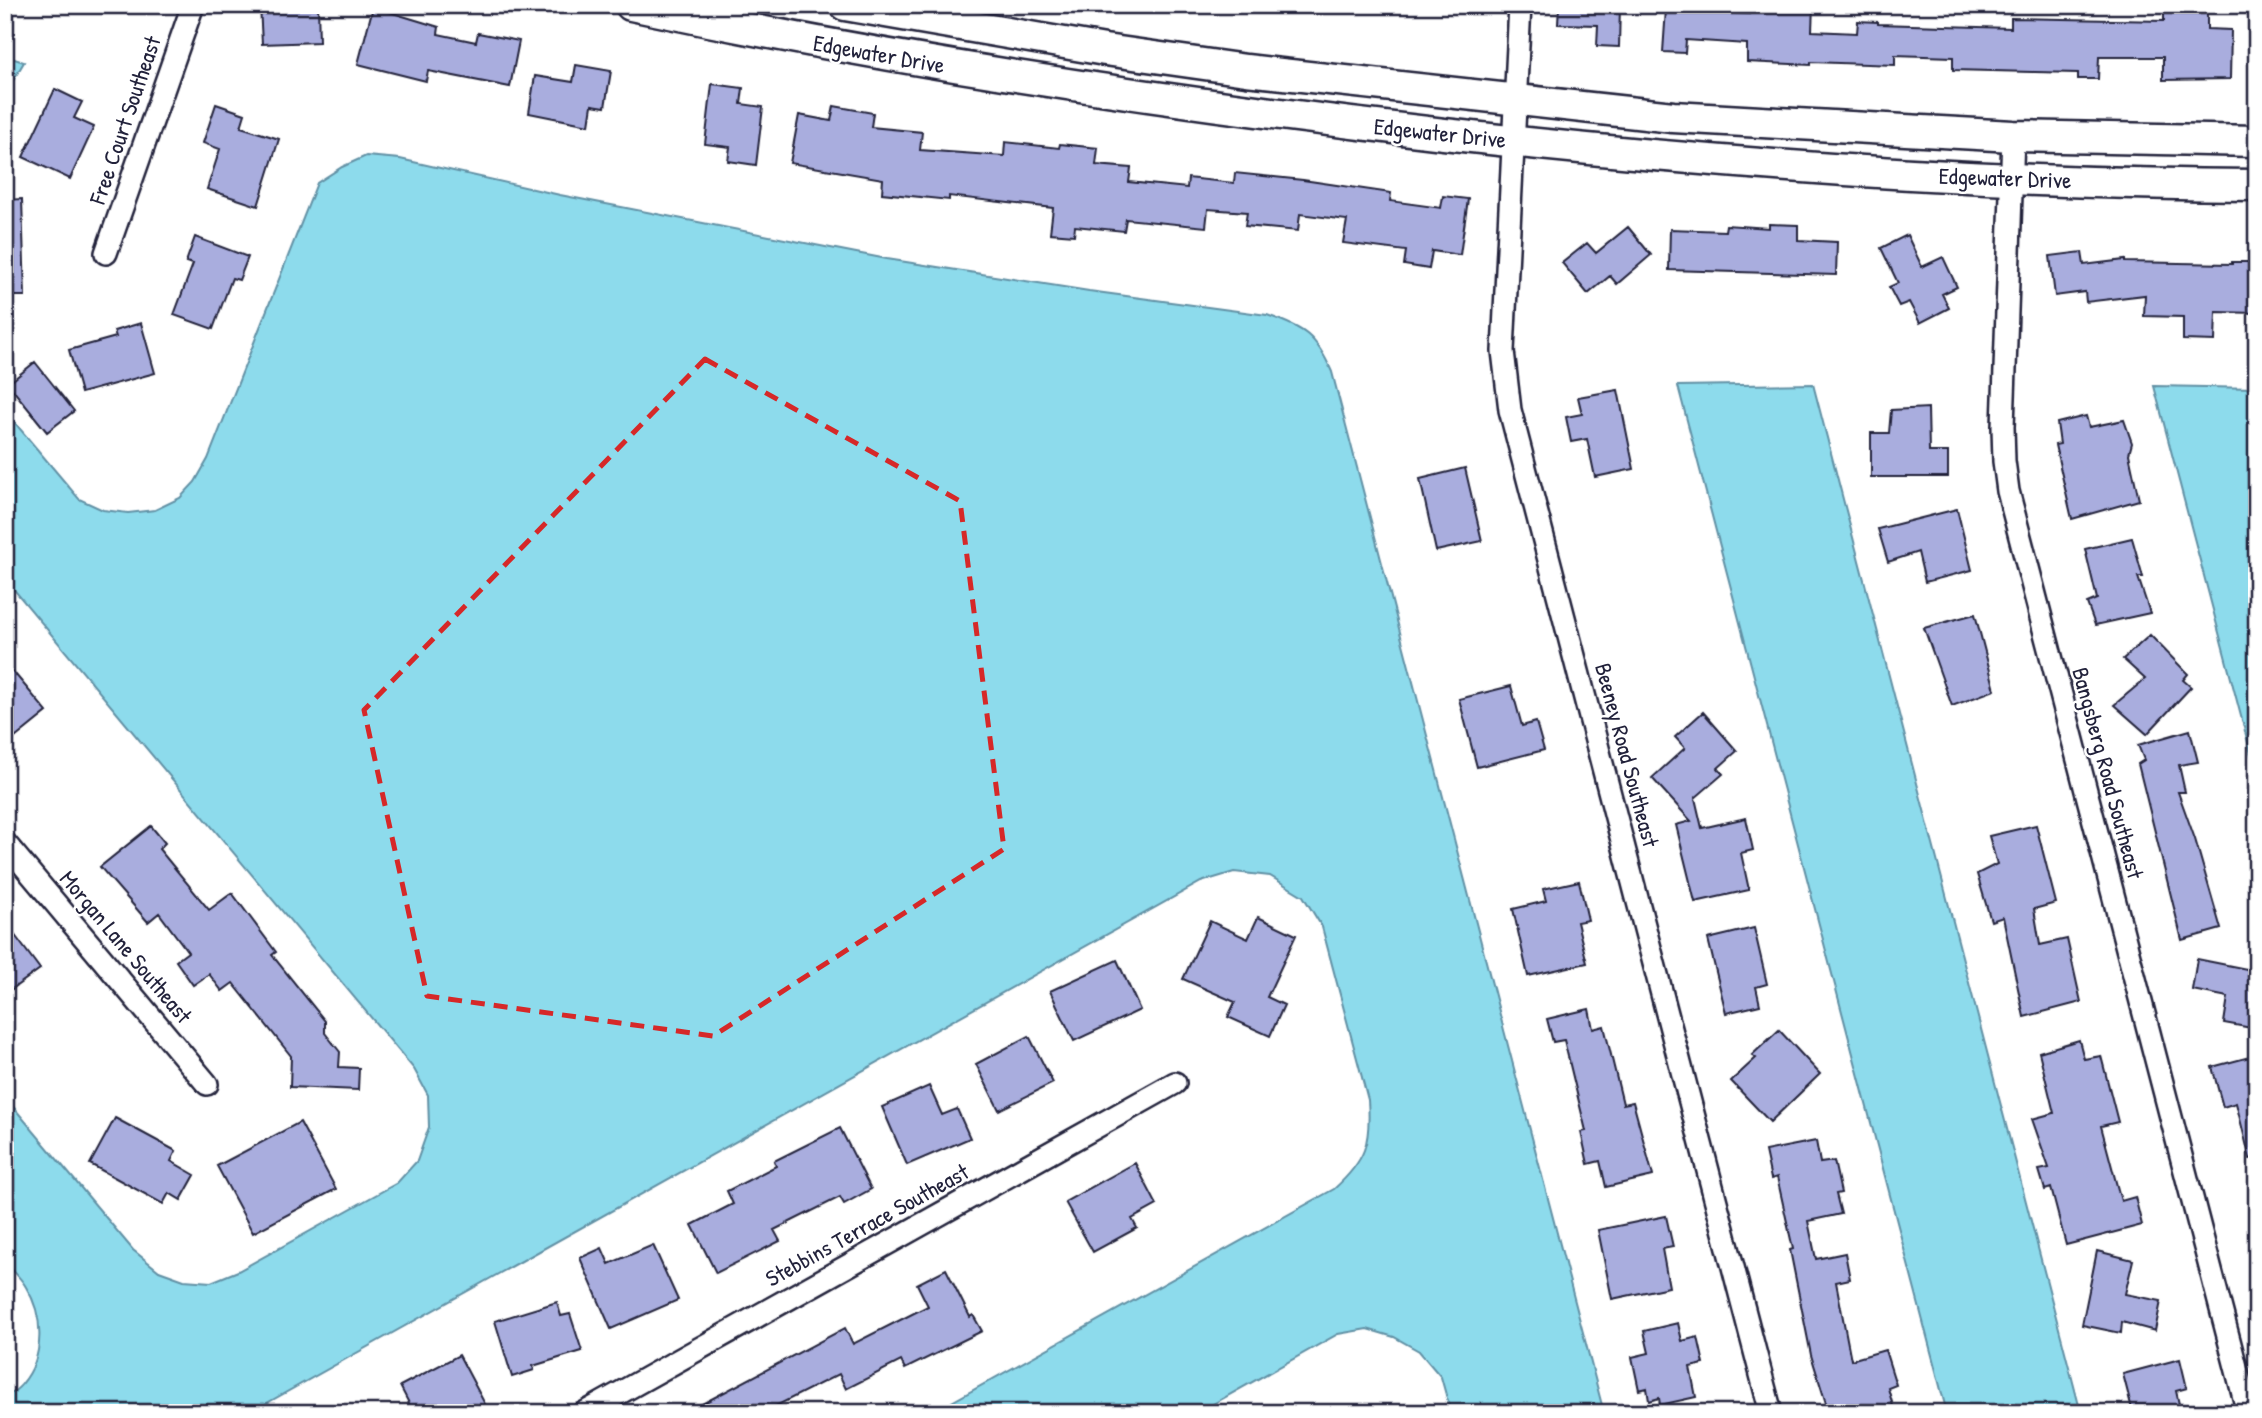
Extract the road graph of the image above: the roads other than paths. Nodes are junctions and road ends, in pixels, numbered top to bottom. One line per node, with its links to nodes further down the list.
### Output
1 (193, 5): 12 (street, Free Court Southeast)
2 (631, 5): 5 (street, Edgewater Drive)
3 (843, 5): 5 (street); 6 (street, Edgewater Drive)
4 (1520, 5): 6 (street, Beeney Road Southeast)
5 (831, 45): 9 (street, Edgewater Drive)
6 (1514, 101): 7 (street, Edgewater Drive); 9 (street, Beeney Road Southeast)
7 (2012, 136): 8 (street, Edgewater Drive); 10 (street, Bangsberg Road Southeast)
8 (2257, 141)
9 (1512, 142): 10 (street, Edgewater Drive); 17 (street, Beeney Road Southeast)
10 (2011, 179): 11 (street, Edgewater Drive); 18 (street, Bangsberg Road Southeast)
11 (2257, 186)
12 (106, 253)
13 (5, 843): 15 (street, Morgan Lane Southeast)
14 (1175, 1083): 16 (street, Stebbins Terrace Southeast)
15 (207, 1084)
16 (584, 1413)
17 (1771, 1413)
18 (2248, 1413)

